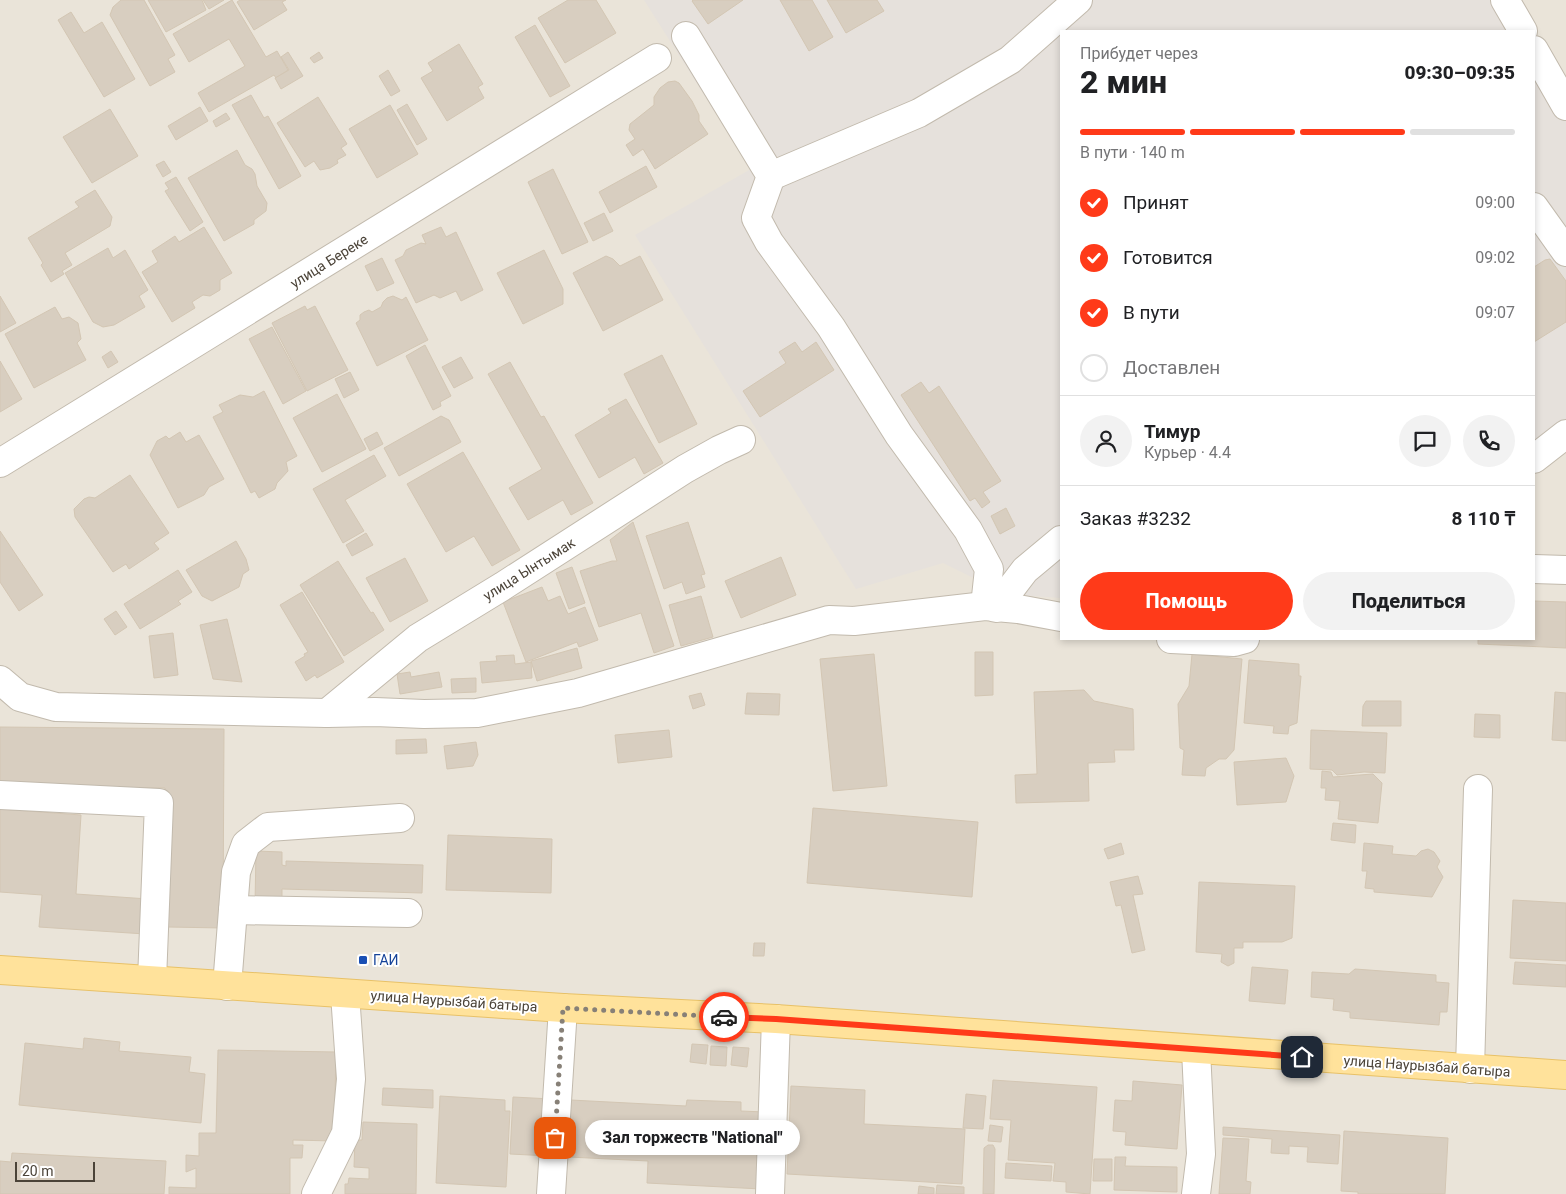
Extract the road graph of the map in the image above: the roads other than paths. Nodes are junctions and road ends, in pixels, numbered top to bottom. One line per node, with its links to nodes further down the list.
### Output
1 (1078, 0): 8 (street)
2 (1505, 0): 3 (street)
3 (1522, 30)
4 (686, 36): 8 (street)
5 (1535, 52): 7 (street)
6 (657, 58): 14 (street, улица Береке)
7 (1566, 106)
8 (771, 176): 18 (street)
9 (1535, 209): 10 (street)
10 (1566, 252)
11 (1566, 434): 13 (street)
12 (741, 440): 21 (street, улица Ынтымак)
13 (1535, 458)
14 (0, 463)
15 (1060, 541): 18 (street)
16 (1535, 569): 17 (street)
17 (1566, 570)
18 (991, 607): 19 (street); 21 (street)
19 (1060, 617)
20 (0, 680): 21 (street)
21 (326, 713)
22 (1478, 789): 34 (street)
23 (0, 795): 28 (street)
24 (400, 818): 25 (street)
25 (233, 910): 26 (street); 29 (street)
26 (408, 913)
27 (0, 970): 28 (main road, улица Наурызбай батыра)
28 (152, 980): 29 (main road, улица Наурызбай батыра)
29 (227, 986): 30 (main road, улица Наурызбай батыра)
30 (345, 994): 31 (main road, улица Наурызбай батыра); 36 (street)
31 (563, 1008): 32 (main road, улица Наурызбай батыра); 37 (street)
32 (776, 1019): 33 (main road, улица Наурызбай батыра); 38 (street)
33 (1196, 1050): 34 (main road, улица Наурызбай батыра); 39 (street)
34 (1470, 1069): 35 (main road, улица Наурызбай батыра)
35 (1566, 1075)
36 (316, 1194)
37 (551, 1194)
38 (770, 1194)
39 (1196, 1194)

